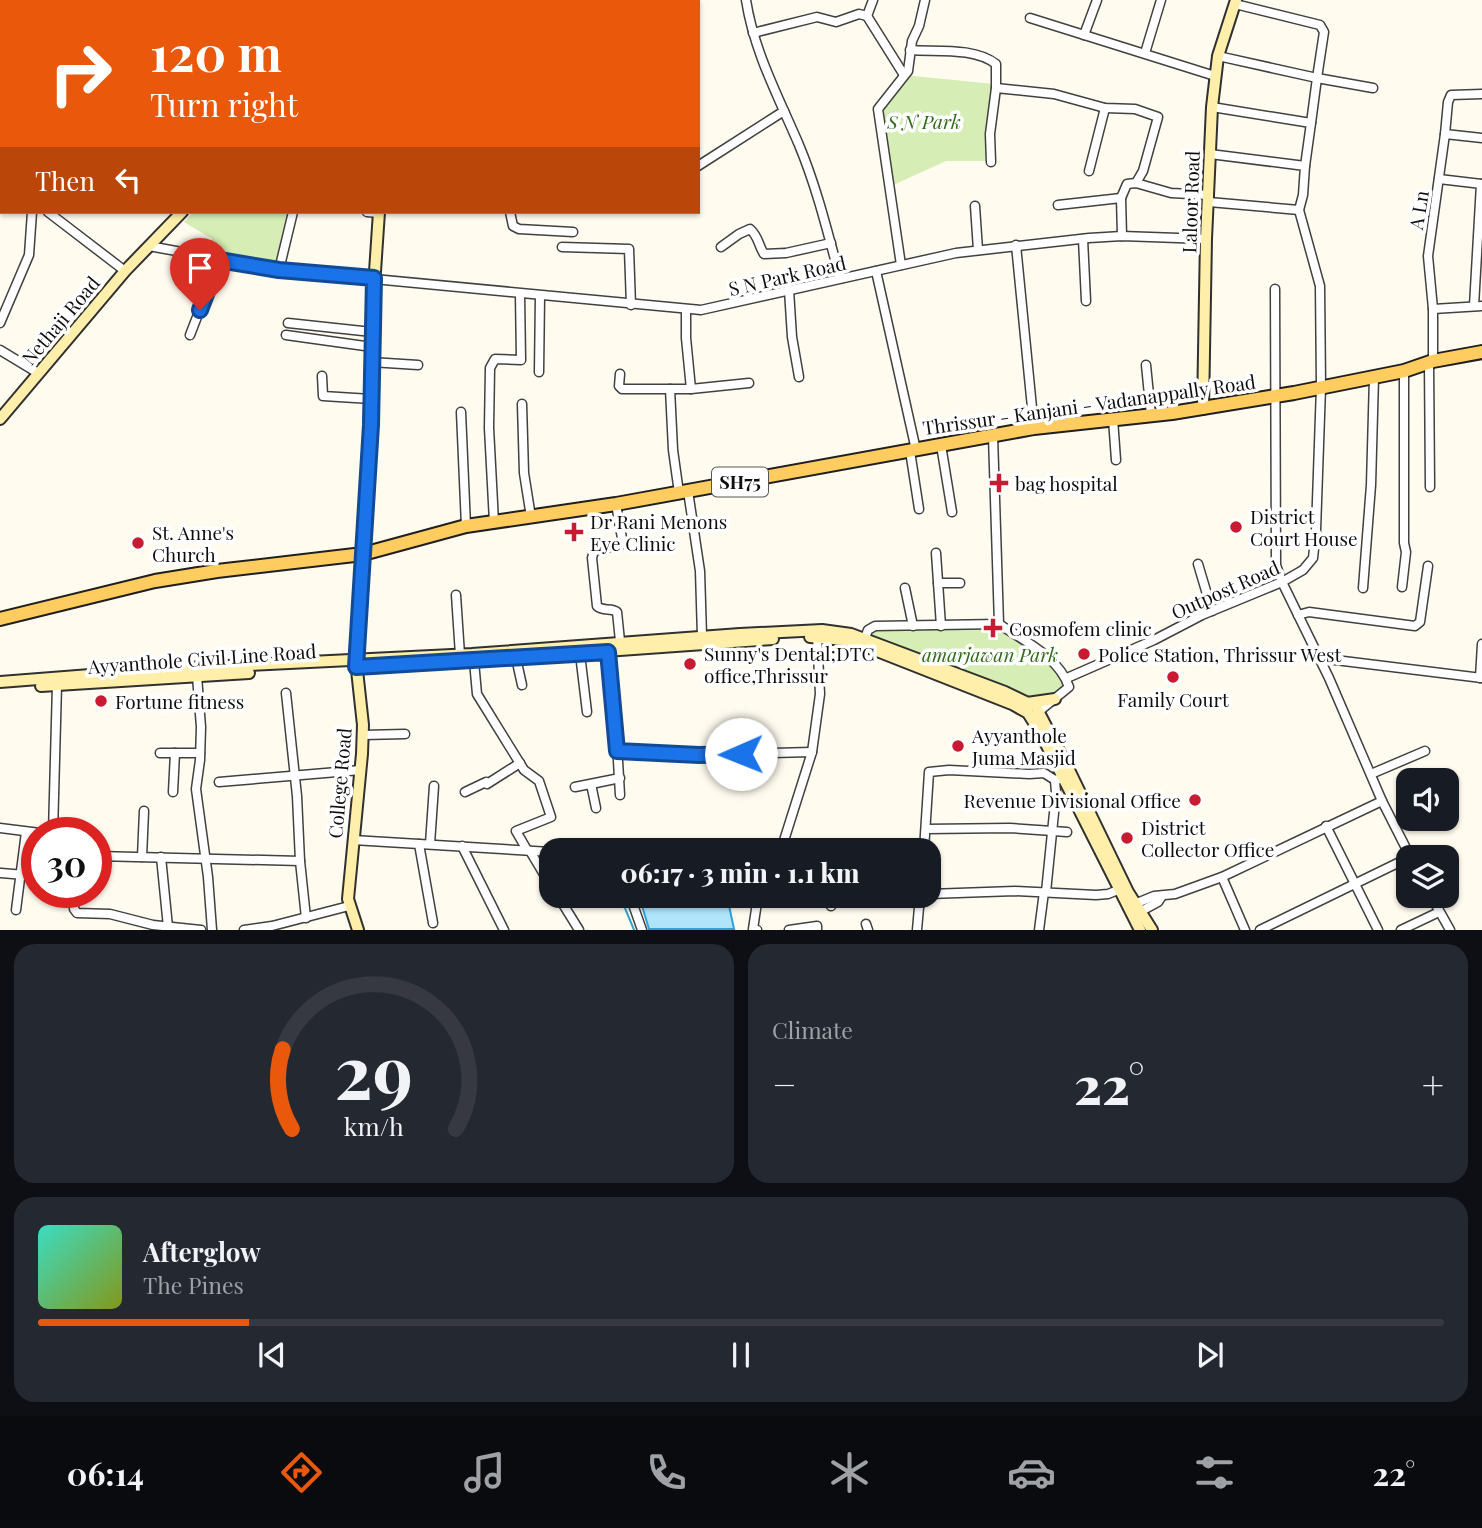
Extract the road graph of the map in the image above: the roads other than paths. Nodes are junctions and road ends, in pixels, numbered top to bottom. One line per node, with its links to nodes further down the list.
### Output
1 (746, 0): 9 (street)
2 (873, 0): 7 (street)
3 (926, 0): 11 (street)
4 (1097, 0): 10 (street)
5 (1161, 0): 12 (street)
6 (1236, 2): 13 (main road, Laloor Road); 16 (street)
7 (867, 16): 9 (street); 14 (street)
8 (1030, 18): 10 (street)
9 (752, 33): 22 (street)
10 (1084, 35): 12 (street)
11 (910, 50): 14 (street); 17 (street)
12 (1145, 53): 15 (street)
13 (1217, 56): 15 (main road, Laloor Road); 16 (street)
14 (904, 75): 56 (street)
15 (1215, 76): 20 (main road, Laloor Road)
16 (1317, 78): 18 (street); 23 (street)
17 (996, 88): 21 (street); 27 (street)
18 (1373, 88)
19 (1482, 94): 24 (street, A Ln)
20 (1212, 107): 23 (street); 26 (main road, Laloor Road)
21 (1105, 108): 30 (street); 32 (street)
22 (784, 111): 28 (street); 49 (street)
23 (1311, 123): 29 (street)
24 (1445, 134): 25 (street); 31 (street, A Ln)
25 (1482, 138)
26 (1210, 154): 29 (street); 35 (main road, Laloor Road)
27 (990, 162)
28 (700, 165)
29 (1305, 166): 38 (street)
30 (1089, 171)
31 (1438, 179): 33 (street); 69 (street, A Ln)
32 (1136, 183): 34 (street); 35 (street)
33 (1481, 184): 68 (street)
34 (1121, 198): 36 (street); 46 (street)
35 (1209, 199): 38 (street); 48 (main road, Laloor Road)
36 (1058, 205)
37 (975, 206): 54 (street)
38 (1300, 210): 91 (street, Outpost Road)
39 (32, 214): 71 (street)
40 (51, 214): 58 (street)
41 (180, 214): 50 (main road, Nethaji Road)
42 (293, 214): 57 (street)
43 (375, 214): 60 (main road, College Road)
44 (510, 214): 45 (street)
45 (573, 232)
46 (1122, 236): 47 (street, S N Park Road); 48 (street, S N Park Road)
47 (1083, 239): 51 (street, S N Park Road); 66 (street)
48 (1206, 239): 97 (main road, Laloor Road)
49 (831, 243): 53 (street); 61 (street)
50 (149, 246): 55 (street); 58 (main road, Nethaji Road)
51 (1016, 246): 54 (street, S N Park Road); 102 (street)
52 (562, 247): 67 (street)
53 (721, 247)
54 (978, 250): 56 (street, S N Park Road)
55 (219, 260): 57 (street); 74 (street)
56 (901, 265): 59 (street, S N Park Road)
57 (279, 270): 60 (street)
58 (125, 271): 85 (main road, Nethaji Road)
59 (876, 271): 61 (street, S N Park Road); 105 (street)
60 (374, 278): 64 (street, S N Park Road); 73 (main road, College Road)
61 (840, 278): 63 (street, S N Park Road)
62 (1275, 289): 94 (street)
63 (789, 290): 70 (street, S N Park Road); 88 (street)
64 (520, 294): 65 (street, S N Park Road); 113 (street)
65 (541, 296): 67 (street, S N Park Road); 84 (street)
66 (1086, 301)
67 (631, 305): 70 (street, S N Park Road)
68 (1478, 306): 69 (street)
69 (1433, 309): 79 (street, A Ln)
70 (686, 310): 93 (street)
71 (0, 323)
72 (288, 323): 73 (street)
73 (372, 332): 76 (main road, College Road)
74 (190, 335)
75 (286, 335): 76 (street)
76 (372, 348): 80 (main road, College Road)
77 (0, 350): 85 (street)
78 (1482, 352): 79 (main road, Thrissur - Kanjani - Vadanappally Road / SH75)
79 (1431, 361): 83 (main road, Thrissur - Kanjani - Vadanappally Road / SH75); 107 (street, A Ln)
80 (371, 362): 81 (street); 95 (main road, College Road)
81 (418, 365)
82 (1146, 365): 99 (street)
83 (1404, 371): 89 (main road, Thrissur - Kanjani - Vadanappally Road / SH75); 122 (street)
84 (539, 372)
85 (38, 373): 100 (main road, Nethaji Road)
86 (620, 373): 92 (street)
87 (322, 376): 95 (street)
88 (799, 377)
89 (1374, 377): 91 (main road, Thrissur - Kanjani - Vadanappally Road / SH75); 124 (street)
90 (749, 383): 93 (street)
91 (1321, 387): 94 (main road, Thrissur - Kanjani - Vadanappally Road / SH75); 119 (street, Outpost Road)
92 (670, 389): 93 (street); 108 (street)
93 (691, 389)
94 (1276, 396): 97 (main road, Thrissur - Kanjani - Vadanappally Road / SH75); 119 (street)
95 (371, 399): 116 (main road, College Road)
96 (522, 404): 112 (street)
97 (1203, 409): 99 (main road, Thrissur - Kanjani - Vadanappally Road / SH75)
98 (461, 412): 114 (street)
99 (1151, 415): 101 (main road, Thrissur - Kanjani - Vadanappally Road / SH75)
100 (0, 419)
101 (1113, 419): 102 (main road, Thrissur - Kanjani - Vadanappally Road / SH75); 106 (street)
102 (1034, 428): 103 (main road, Thrissur - Kanjani - Vadanappally Road / SH75)
103 (993, 436): 104 (main road, Thrissur - Kanjani - Vadanappally Road / SH75); 129 (street)
104 (941, 445): 105 (main road, Thrissur - Kanjani - Vadanappally Road / SH75); 111 (street)
105 (913, 450): 108 (main road, Thrissur - Kanjani - Vadanappally Road / SH75); 110 (street)
106 (1116, 460)
107 (1430, 487)
108 (683, 492): 109 (main road, Thrissur - Kanjani - Vadanappally Road / SH75); 133 (street)
109 (616, 504): 112 (main road, Thrissur - Kanjani - Vadanappally Road / SH75); 137 (street)
110 (919, 509)
111 (952, 512)
112 (531, 517): 113 (main road, Thrissur - Kanjani - Vadanappally Road / SH75)
113 (494, 522): 114 (main road, Thrissur - Kanjani - Vadanappally Road / SH75)
114 (467, 526): 116 (main road, Thrissur - Kanjani - Vadanappally Road / SH75)
115 (936, 553): 120 (street)
116 (363, 554): 128 (main road, Thrissur - Kanjani - Vadanappally Road / SH75); 145 (main road, College Road)
117 (1198, 564): 126 (street)
118 (1428, 566): 127 (street)
119 (1282, 582): 126 (street, Outpost Road); 127 (street)
120 (938, 583): 121 (street); 131 (street)
121 (960, 583)
122 (1402, 587)
123 (905, 588): 130 (street)
124 (1363, 589)
125 (456, 595): 141 (street)
126 (1212, 611): 147 (street, Outpost Road)
127 (1298, 615): 143 (street)
128 (0, 619)
129 (999, 624): 131 (street); 147 (street)
130 (914, 626): 131 (street); 136 (street)
131 (941, 626)
132 (817, 634): 134 (main road, Ayyanthole Civil Line Road); 135 (main road, Ayyanthole Civil Line Road); 162 (street)
133 (702, 636): 135 (main road, Ayyanthole Civil Line Road); 137 (main road, Ayyanthole Civil Line Road)
134 (846, 637): 136 (main road, Ayyanthole Civil Line Road); 155 (main road, Ayyanthole Civil Line Road)
135 (728, 638): 139 (main road, Ayyanthole Civil Line Road)
136 (865, 638): 155 (main road, Ayyanthole Civil Line Road)
137 (620, 641): 139 (main road, Ayyanthole Civil Line Road)
138 (1482, 644): 148 (street)
139 (607, 647): 140 (main road, Ayyanthole Civil Line Road); 142 (main road, Ayyanthole Civil Line Road); 160 (street)
140 (580, 654): 142 (main road, Ayyanthole Civil Line Road); 156 (street)
141 (460, 655): 142 (main road, Ayyanthole Civil Line Road); 145 (main road, Ayyanthole Civil Line Road)
142 (513, 656): 144 (main road, Ayyanthole Civil Line Road); 151 (street)
143 (1319, 658): 148 (street); 168 (street)
144 (474, 661): 145 (main road, Ayyanthole Civil Line Road); 166 (street)
145 (356, 664): 146 (main road, Ayyanthole Civil Line Road); 149 (main road); 159 (main road, College Road)
146 (197, 676): 150 (main road, Ayyanthole Civil Line Road); 165 (street)
147 (1067, 678): 154 (street)
148 (1481, 678)
149 (0, 682)
150 (57, 685): 152 (main road, Ayyanthole Civil Line Road); 181 (street)
151 (522, 685)
152 (0, 688)
153 (286, 693): 170 (street)
154 (1055, 699): 155 (main road); 157 (street)
155 (1026, 706): 157 (main road, Ayyanthole Civil Line Road)
156 (587, 712)
157 (1035, 714): 169 (main road, Ayyanthole Civil Line Road)
158 (405, 734): 159 (street)
159 (363, 735): 167 (main road, College Road)
160 (617, 751): 162 (street); 171 (street)
161 (1425, 751): 168 (street)
162 (811, 752): 188 (street)
163 (160, 753): 164 (street)
164 (175, 753): 165 (street); 175 (street)
165 (200, 753): 200 (street)
166 (520, 763): 176 (street); 195 (street)
167 (362, 770): 170 (street); 190 (main road, College Road)
168 (1371, 774): 178 (street)
169 (1062, 775): 184 (street); 186 (street); 209 (main road, Ayyanthole Civil Line Road); 219 (main road, Ayyanthole Civil Line Road)
170 (294, 776): 172 (street); 201 (street)
171 (620, 778): 174 (street); 177 (street); 179 (street)
172 (219, 782)
173 (434, 786): 192 (street)
174 (575, 787)
175 (173, 792)
176 (465, 792)
177 (620, 795)
178 (1382, 801): 182 (street); 193 (street)
179 (596, 808)
180 (144, 811): 198 (street)
181 (53, 817)
182 (1326, 826): 207 (street); 208 (street)
183 (0, 828): 185 (street)
184 (926, 829): 186 (street); 189 (street)
185 (21, 831)
186 (1052, 831): 187 (street); 210 (street)
187 (1067, 832)
188 (785, 838)
189 (925, 838)
190 (353, 840): 191 (street); 212 (main road, College Road)
191 (419, 844): 192 (street); 223 (street)
192 (430, 844): 194 (street)
193 (1405, 845)
194 (462, 846): 195 (street); 229 (street)
195 (528, 850): 196 (street); 204 (street)
196 (539, 851)
197 (112, 856): 198 (street)
198 (142, 857): 199 (street)
199 (161, 857): 200 (street); 224 (street)
200 (204, 859): 201 (street); 226 (street)
201 (300, 861): 222 (street)
202 (1396, 864): 208 (street)
203 (21, 867): 206 (street)
204 (539, 867)
205 (1, 873): 206 (street)
206 (20, 874): 220 (street)
207 (1222, 877): 219 (street); 239 (street)
208 (1355, 884): 240 (street); 241 (street)
209 (1118, 890): 210 (street); 219 (main road, Ayyanthole Civil Line Road)
210 (1045, 892): 211 (street); 236 (street)
211 (941, 893)
212 (349, 906): 222 (street); 228 (main road, College Road)
213 (74, 908): 224 (street)
214 (566, 908): 230 (street)
215 (634, 908): 231 (street)
216 (756, 908): 232 (street)
217 (919, 908): 235 (street)
218 (1437, 908): 221 (street)
219 (1133, 909): 237 (main road, Ayyanthole Civil Line Road); 238 (main road, Ayyanthole Civil Line Road)
220 (16, 910)
221 (1439, 912): 242 (street); 243 (street)
222 (306, 918): 227 (street)
223 (433, 923)
224 (173, 928): 225 (street)
225 (201, 929)
226 (212, 929)
227 (244, 929)
228 (358, 929)
229 (503, 929)
230 (579, 929)
231 (642, 929)
232 (757, 929)
233 (789, 929): 234 (street)
234 (817, 929)
235 (917, 929)
236 (1038, 929)
237 (1140, 929)
238 (1152, 929)
239 (1245, 929)
240 (1260, 929)
241 (1378, 929)
242 (1401, 929)
243 (1450, 929)

